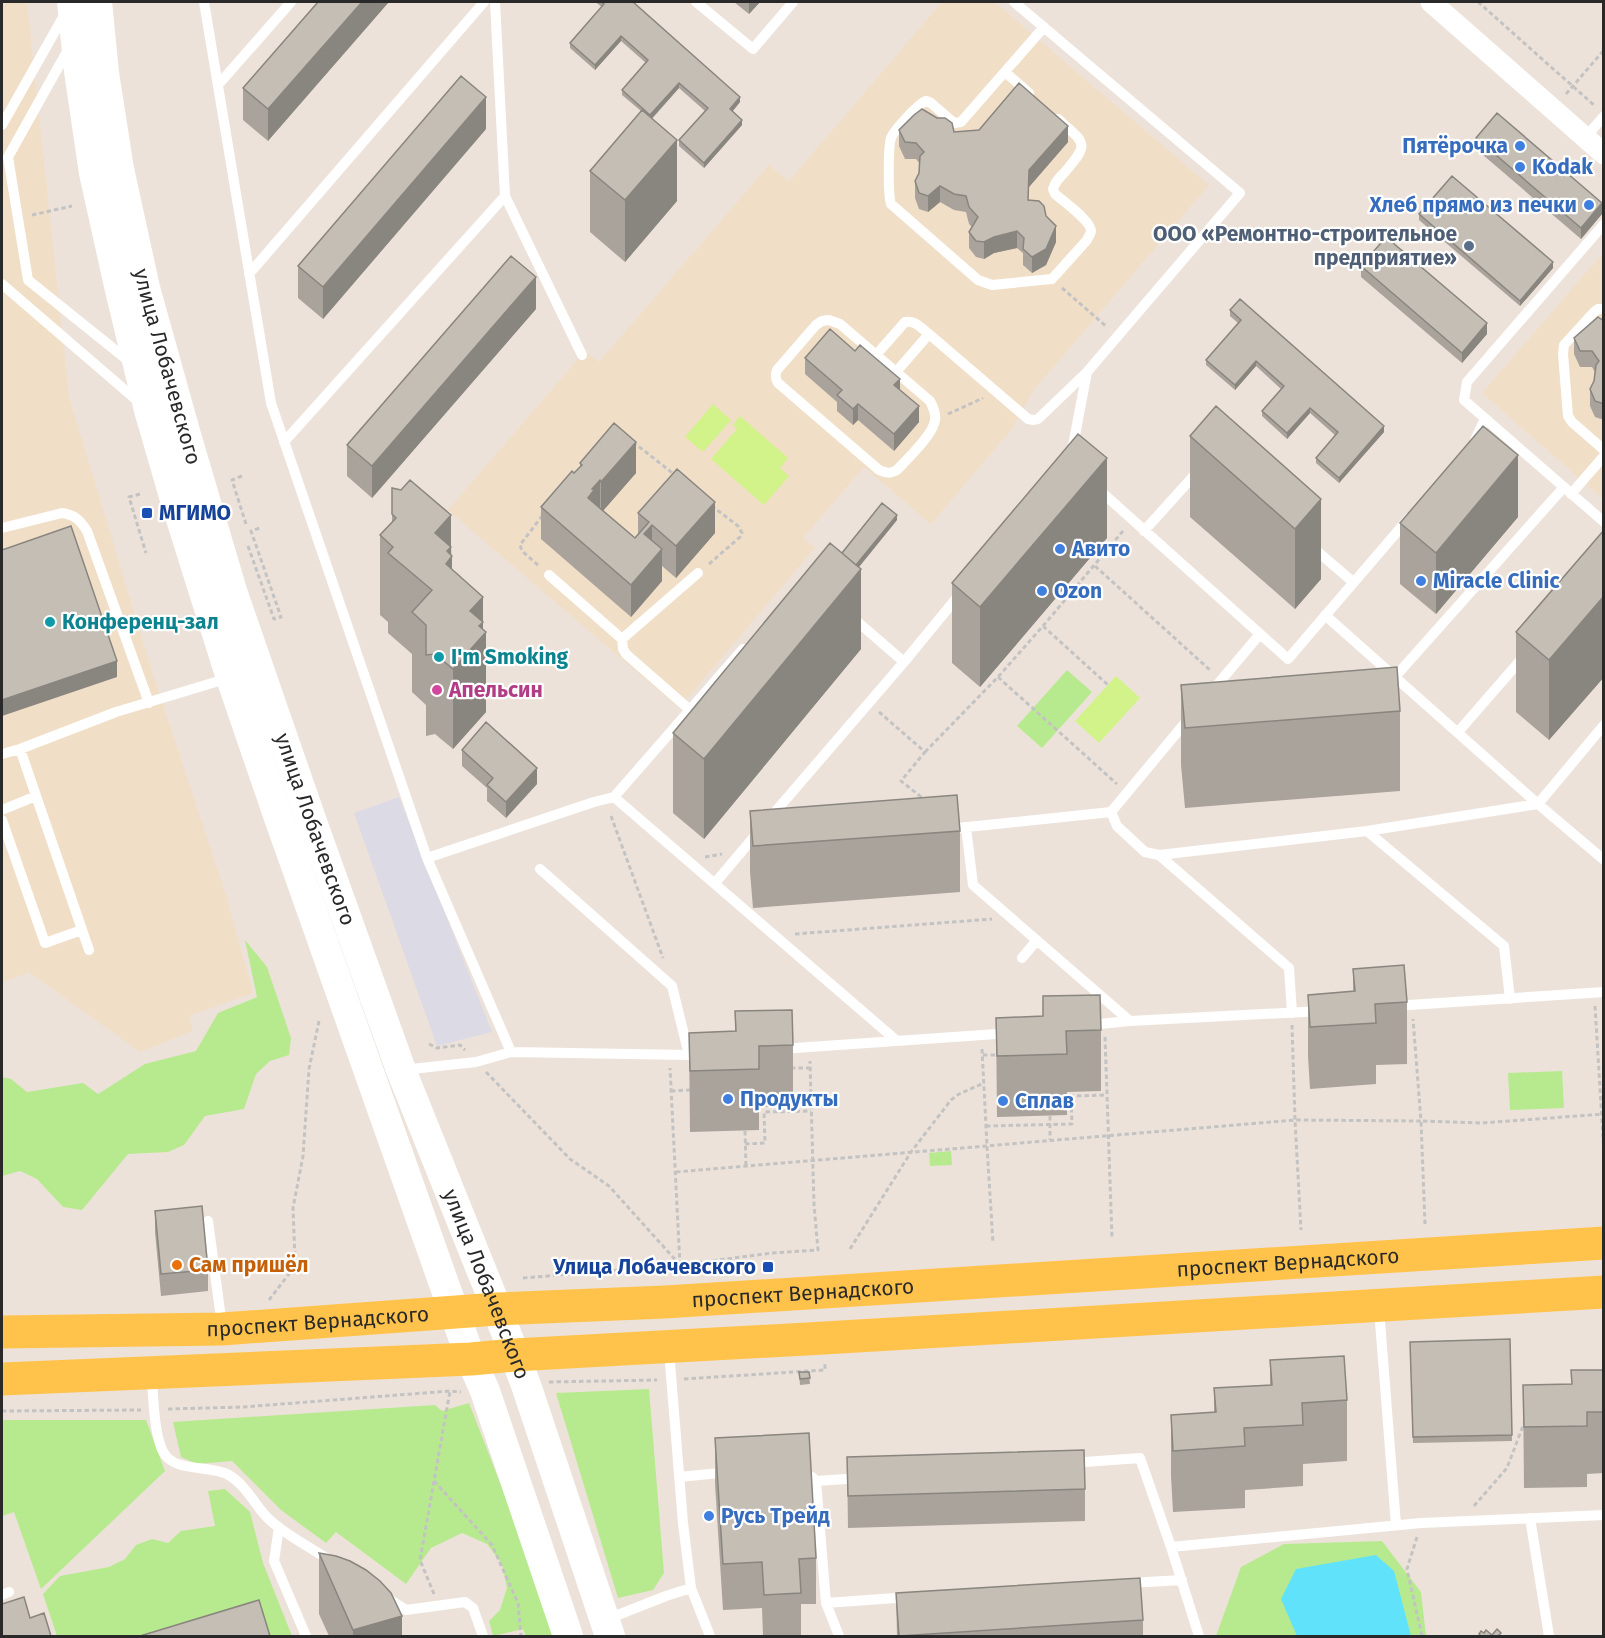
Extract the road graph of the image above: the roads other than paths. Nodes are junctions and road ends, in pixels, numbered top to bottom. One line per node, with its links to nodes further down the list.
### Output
1 (72, 2): 12 (main road, улица Лобачевского); 18 (lane)
2 (97, 2): 98 (main road, улица Лобачевского)
3 (204, 2): 14 (lane)
4 (291, 2): 14 (lane)
5 (484, 2): 23 (lane)
6 (495, 2): 21 (lane)
7 (696, 2): 8 (lane)
8 (793, 2)
9 (1014, 2): 11 (lane)
10 (1431, 2): 19 (street)
11 (1044, 27): 13 (lane); 31 (lane)
12 (75, 37): 29 (main road, улица Лобачевского); 29 (lane)
13 (1005, 72): 15 (lane); 16 (lane)
14 (218, 86): 23 (lane)
15 (1037, 101)
16 (1053, 115)
17 (1604, 116): 19 (lane)
18 (2, 125)
19 (1585, 138): 20 (street)
20 (1604, 154)
21 (506, 196): 27 (lane); 34 (lane)
22 (1604, 224): 33 (lane)
23 (249, 274): 34 (lane)
24 (2, 284): 32 (lane)
25 (1604, 309): 35 (lane)
26 (929, 334): 28 (lane); 30 (lane); 31 (lane)
27 (582, 355)
28 (876, 355): 30 (lane); 30 (lane)
29 (139, 369): 32 (main road, улица Лобачевского)
30 (896, 372)
31 (1087, 372): 38 (lane)
32 (149, 410): 58 (main road, улица Лобачевского)
33 (1485, 419): 36 (lane); 41 (lane)
34 (284, 442): 77 (lane)
35 (1604, 450)
36 (1465, 453)
37 (1604, 456): 41 (lane)
38 (1070, 464)
39 (1202, 466): 45 (lane)
40 (1088, 480): 45 (lane)
41 (1567, 490): 43 (lane); 59 (lane)
42 (1413, 513): 49 (lane)
43 (1604, 522)
44 (2, 528): 60 (lane)
45 (1144, 531): 53 (lane)
46 (1299, 535): 49 (lane)
47 (698, 573): 54 (lane)
48 (549, 575): 54 (lane)
49 (1353, 582): 52 (lane)
50 (970, 583): 57 (lane)
51 (841, 608): 57 (lane)
52 (1325, 615): 53 (lane); 59 (lane)
53 (1260, 634): 70 (lane)
54 (622, 639): 61 (lane)
55 (751, 639): 61 (lane)
56 (1535, 644): 63 (lane)
57 (904, 662): 80 (lane)
58 (231, 678): 60 (lane); 104 (main road, улица Лобачевского)
59 (1394, 678): 63 (lane)
60 (149, 703): 64 (lane)
61 (690, 710): 67 (lane)
62 (1604, 725): 68 (lane)
63 (1458, 732): 68 (lane)
64 (20, 749): 65 (lane); 66 (lane)
65 (2, 754)
66 (36, 796): 69 (lane); 81 (lane)
67 (614, 797): 77 (lane); 80 (lane)
68 (1538, 804): 74 (lane); 78 (lane)
69 (2, 810)
70 (1111, 812): 72 (lane); 76 (lane)
71 (2, 820): 75 (lane)
72 (966, 827): 73 (lane); 82 (lane)
73 (937, 830)
74 (1367, 831): 76 (lane); 86 (lane)
75 (6, 850): 81 (lane)
76 (1159, 855): 89 (lane)
77 (427, 858): 95 (lane)
78 (1604, 860)
79 (540, 869): 97 (lane)
80 (715, 883): 93 (lane)
81 (82, 930): 83 (lane)
82 (1037, 940): 84 (lane); 90 (lane)
83 (89, 950)
84 (1022, 958)
85 (1599, 993): 86 (lane)
86 (1510, 999): 87 (lane)
87 (1379, 1007)
88 (1335, 1010): 89 (lane)
89 (1292, 1013): 90 (lane)
90 (1130, 1021): 91 (lane)
91 (1082, 1026)
92 (1027, 1031): 93 (lane)
93 (897, 1041): 94 (lane)
94 (764, 1050)
95 (511, 1052): 97 (lane); 98 (lane)
96 (710, 1054): 97 (lane)
97 (689, 1055)
98 (401, 1070): 103 (main road, улица Лобачевского)
99 (208, 1221): 105 (lane)
100 (1604, 1243): 103 (main road, проспект Вернадского)
101 (1604, 1292): 102 (main road, проспект Вернадского)
102 (1378, 1306): 107 (main road, проспект Вернадского); 120 (lane)
103 (497, 1309): 104 (main road, проспект Вернадского); 108 (main road, улица Лобачевского)
104 (454, 1312): 105 (main road, проспект Вернадского); 109 (main road, улица Лобачевского)
105 (222, 1329): 106 (main road, проспект Вернадского)
106 (2, 1332)
107 (668, 1347): 108 (main road, проспект Вернадского); 115 (lane)
108 (514, 1355): 109 (main road, проспект Вернадского); 130 (main road, улица Лобачевского)
109 (471, 1359): 110 (main road, проспект Вернадского); 133 (main road, улица Лобачевского)
110 (151, 1372): 111 (main road, проспект Вернадского); 121 (lane)
111 (2, 1379)
112 (1059, 1464): 122 (lane)
113 (737, 1472): 115 (lane)
114 (806, 1472): 117 (lane)
115 (679, 1477): 126 (lane)
116 (875, 1477): 117 (lane)
117 (816, 1481): 129 (lane)
118 (1604, 1515): 119 (lane)
119 (1530, 1518): 120 (lane); 137 (lane)
120 (1396, 1525): 122 (lane)
121 (279, 1527): 123 (lane); 131 (lane)
122 (1171, 1547): 124 (lane)
123 (337, 1565)
124 (1182, 1580): 125 (lane); 136 (lane)
125 (1122, 1584)
126 (691, 1588): 130 (lane); 134 (lane)
127 (376, 1591): 132 (lane)
128 (921, 1597): 129 (lane)
129 (826, 1603): 135 (lane)
130 (608, 1628)
131 (306, 1636)
132 (483, 1636)
133 (568, 1636)
134 (710, 1636)
135 (839, 1636)
136 (1199, 1636)
137 (1549, 1636)

